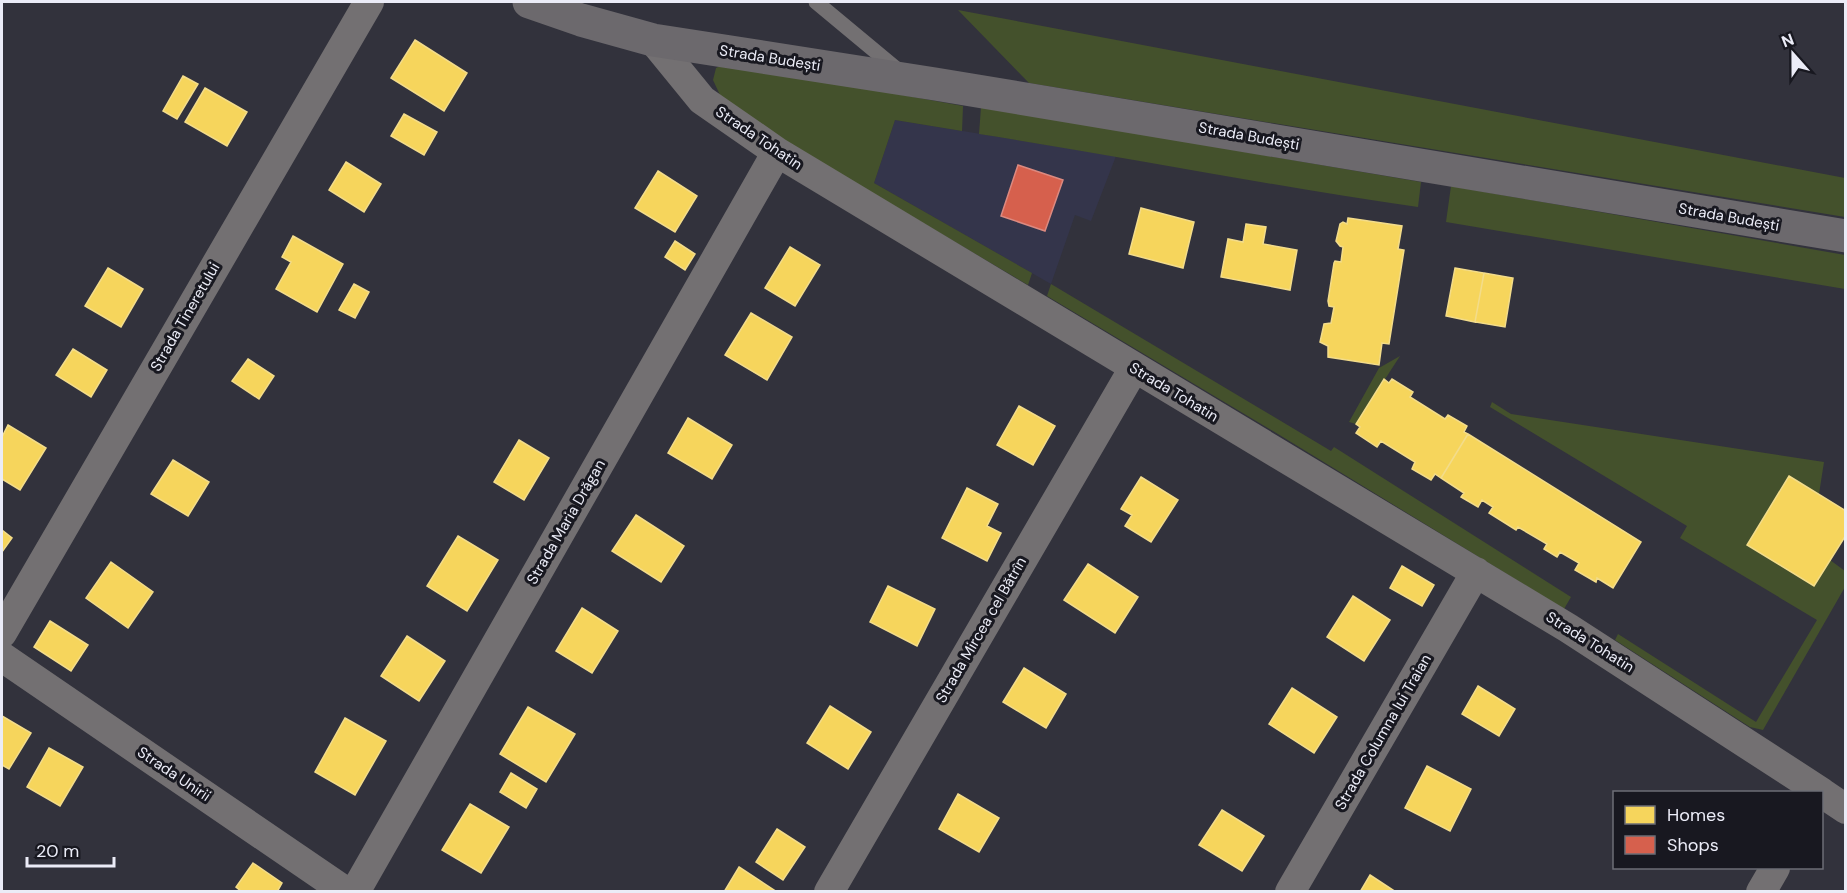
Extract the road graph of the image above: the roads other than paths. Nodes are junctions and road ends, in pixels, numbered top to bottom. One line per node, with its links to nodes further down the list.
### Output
1 (369, 2): 10 (street, Strada Tineretului)
2 (529, 2): 4 (street)
3 (816, 2): 5 (lane)
4 (653, 40): 5 (street, Strada Budești); 6 (street, Strada Tohatin)
5 (908, 79): 7 (street, Strada Budești)
6 (777, 152): 8 (street, Strada Tohatin); 17 (street, Strada Maria Drăgan)
7 (1845, 236)
8 (1134, 368): 9 (street, Strada Tohatin); 18 (street, Strada Mircea cel Bătrîn)
9 (1476, 572): 12 (street, Strada Tohatin); 19 (street, Strada Columna lui Traian)
10 (2, 633)
11 (2, 657): 16 (street, Strada Unirii)
12 (1818, 791)
13 (1823, 794): 14 (street, Strada Tohatin)
14 (1845, 809)
15 (1774, 869): 20 (street)
16 (346, 891)
17 (355, 891)
18 (829, 891)
19 (1290, 891)
20 (1761, 891)

